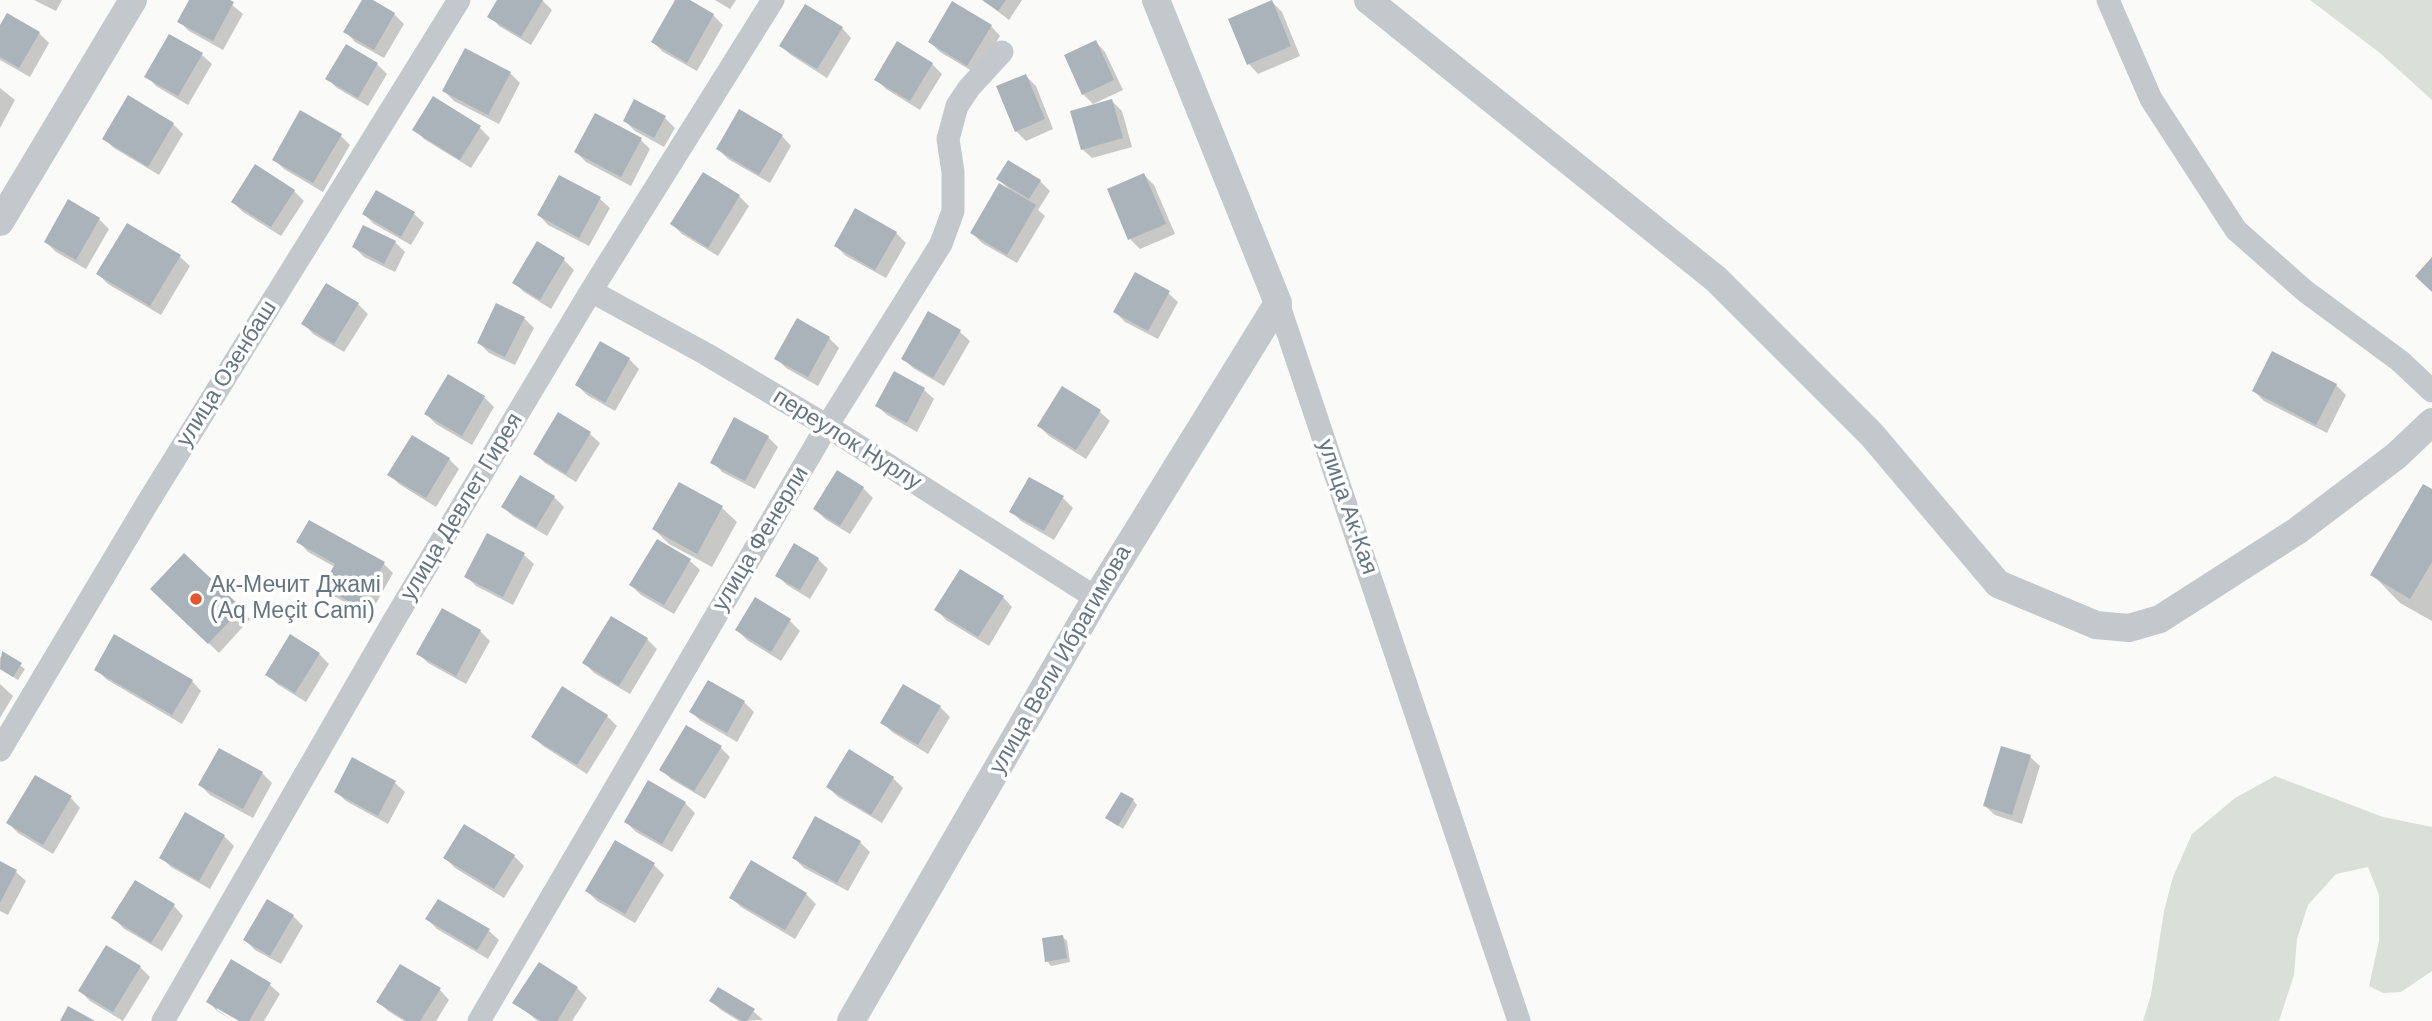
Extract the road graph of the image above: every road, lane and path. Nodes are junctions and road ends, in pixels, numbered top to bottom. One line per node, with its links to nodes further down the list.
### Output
1 (133, 0): 8 (street)
2 (459, 0): 16 (street, улица Озенбаш)
3 (773, 0): 10 (street, улица Девлет Гирея)
4 (1156, 0): 11 (street, улица Ак-Кая)
5 (1368, 0): 13 (street)
6 (2108, 0): 12 (street)
7 (1002, 52): 14 (street, улица Фенерли)
8 (9, 191): 9 (street)
9 (0, 222)
10 (591, 292): 14 (street, переулок Нурлу); 17 (street, улица Девлет Гирея)
11 (1278, 303): 15 (street, улица Вели Ибрагимова); 20 (street, улица Ак-Кая)
12 (2432, 390)
13 (2432, 422)
14 (827, 426): 15 (street, переулок Нурлу); 18 (street, улица Фенерли)
15 (1096, 598): 19 (street, улица Вели Ибрагимова)
16 (0, 750)
17 (172, 1018)
18 (479, 1021)
19 (851, 1021)
20 (1519, 1021)

